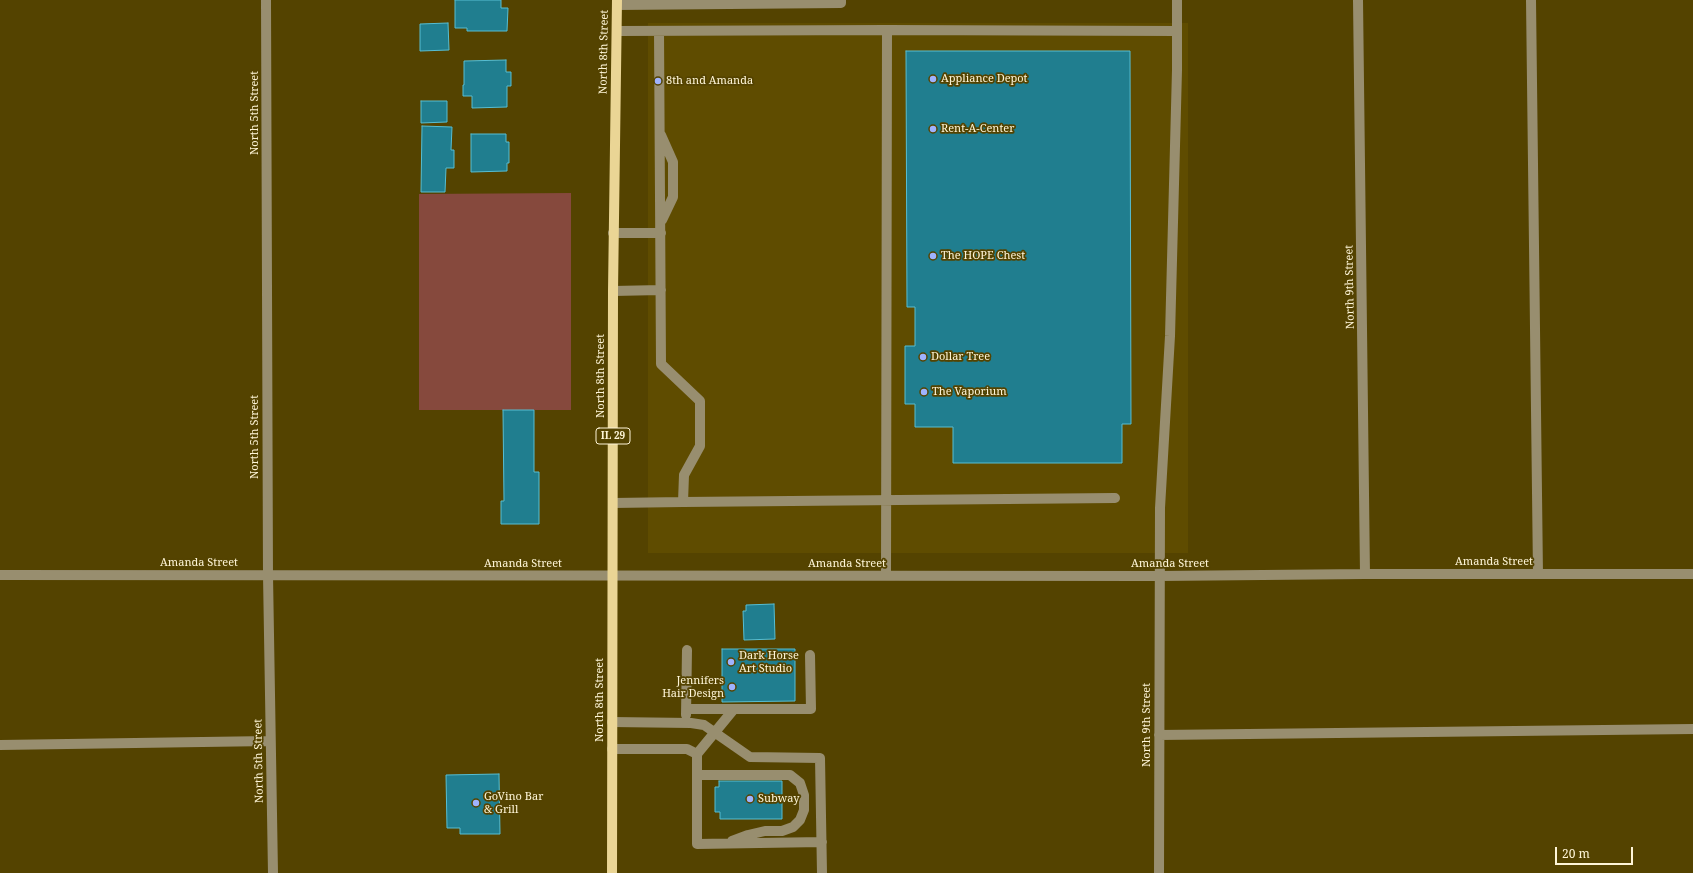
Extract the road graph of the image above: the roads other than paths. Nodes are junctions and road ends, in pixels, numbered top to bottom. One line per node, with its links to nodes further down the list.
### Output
1 (266, 0): 25 (street, North 5th Street)
2 (841, 0): 8 (street)
3 (1177, 0): 12 (street, North 9th Street)
4 (1358, 0): 21 (street, North 9th Street)
5 (1531, 0): 22 (street)
6 (617, 2): 7 (street); 10 (main road, North 8th Street / IL 29)
7 (690, 2): 8 (street)
8 (807, 2)
9 (887, 30): 11 (street); 12 (street); 18 (street)
10 (617, 31): 11 (street); 14 (main road, North 8th Street / IL 29)
11 (660, 31): 13 (street)
12 (1177, 31): 28 (street, North 9th Street)
13 (661, 228): 14 (street); 16 (street)
14 (613, 233): 15 (main road, North 8th Street / IL 29)
15 (613, 290): 16 (street); 20 (main road, North 8th Street / IL 29)
16 (661, 290): 19 (street)
17 (1115, 498): 18 (street)
18 (886, 500): 19 (street); 27 (street)
19 (683, 502): 20 (street)
20 (613, 503): 26 (main road, North 8th Street / IL 29)
21 (1365, 574): 22 (street, Amanda Street); 28 (street, Amanda Street)
22 (1538, 574): 23 (street, Amanda Street)
23 (1693, 574)
24 (0, 575): 25 (street, Amanda Street)
25 (268, 575): 26 (street, Amanda Street); 38 (street, North 5th Street)
26 (612, 576): 27 (street, Amanda Street); 33 (main road, North 8th Street / IL 29)
27 (886, 576): 28 (street, Amanda Street)
28 (1160, 576): 37 (street, North 9th Street)
29 (686, 650): 31 (street)
30 (810, 655): 32 (street)
31 (686, 709): 32 (street); 34 (street)
32 (734, 709): 36 (street)
33 (612, 722): 34 (street); 40 (main road, North 8th Street / IL 29)
34 (686, 723): 36 (street)
35 (1693, 729): 37 (street)
36 (714, 733): 41 (street); 43 (street)
37 (1159, 735): 48 (street, North 9th Street)
38 (270, 742): 39 (street); 45 (street, North 5th Street)
39 (0, 745)
40 (612, 749): 41 (street); 46 (main road, North 8th Street / IL 29)
41 (697, 754): 42 (street)
42 (697, 775): 44 (street); 44 (street)
43 (822, 842): 44 (street); 47 (street)
44 (724, 844)
45 (273, 873)
46 (612, 873)
47 (822, 873)
48 (1159, 873)

